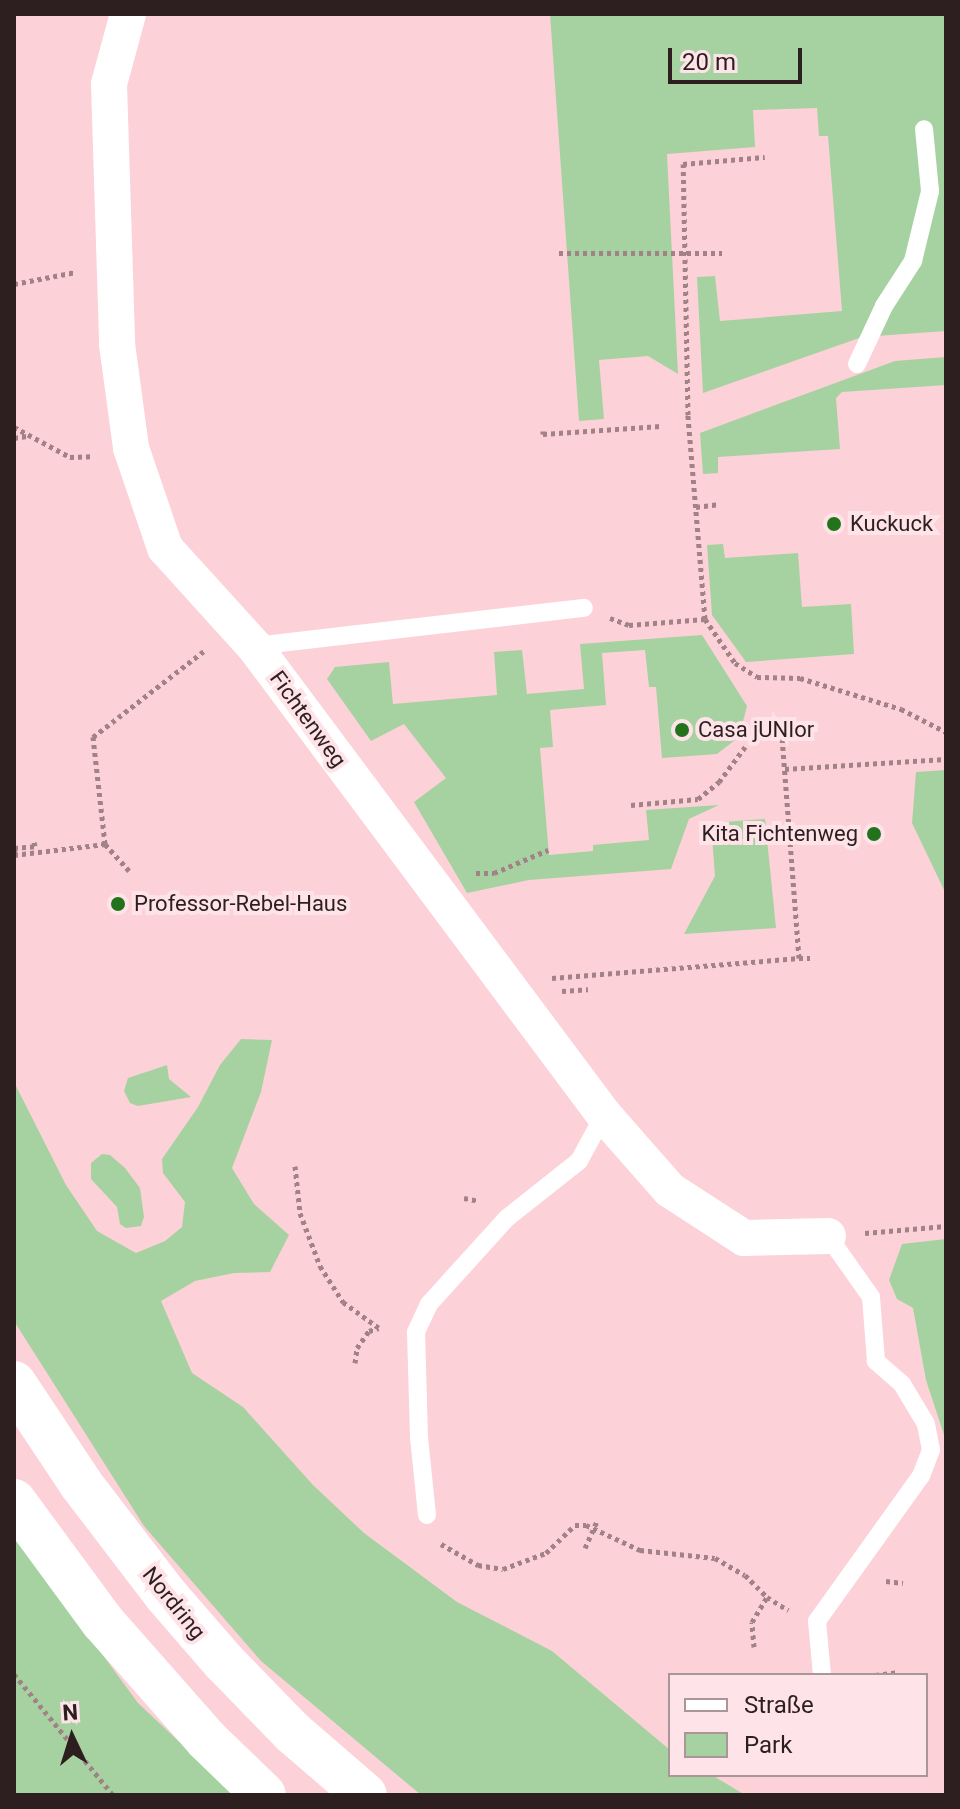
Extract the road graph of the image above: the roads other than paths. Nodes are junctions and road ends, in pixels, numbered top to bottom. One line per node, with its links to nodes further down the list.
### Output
1 (128, 14): 5 (street, Fichtenweg)
2 (924, 129): 3 (lane)
3 (857, 364)
4 (584, 608): 5 (lane)
5 (245, 636): 6 (street, Fichtenweg)
6 (604, 1115): 7 (street, Fichtenweg); 10 (lane)
7 (828, 1236): 11 (lane)
8 (14, 1383): 13 (street, Nordring)
9 (14, 1501): 12 (street)
10 (427, 1515)
11 (822, 1673)
12 (264, 1795)
13 (365, 1795)

